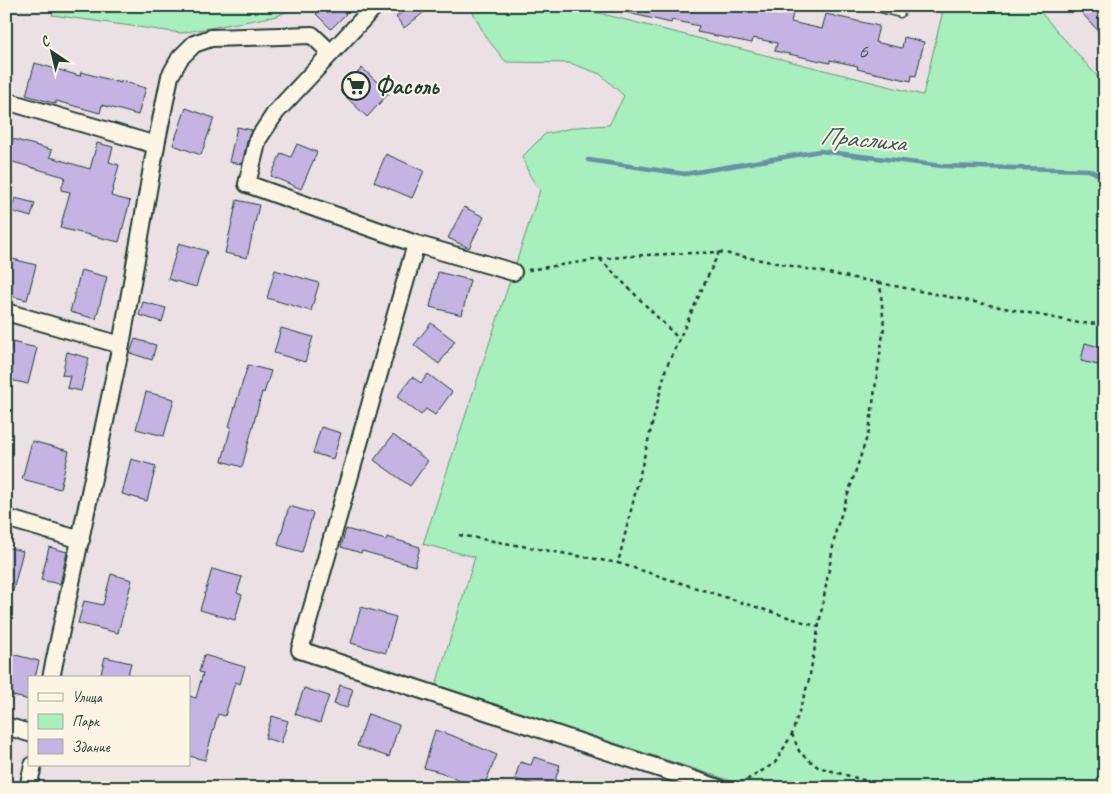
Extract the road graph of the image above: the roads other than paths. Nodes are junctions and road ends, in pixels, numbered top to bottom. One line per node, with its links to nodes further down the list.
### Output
1 (374, 6): 4 (street)
2 (874, 6): 3 (lane)
3 (900, 13)
4 (331, 53): 6 (street); 7 (street)
5 (6, 101): 6 (street)
6 (156, 144): 10 (street)
7 (416, 244): 8 (street); 18 (street)
8 (513, 272)
9 (6, 312): 10 (street)
10 (121, 345): 12 (street)
11 (6, 518): 12 (street)
12 (81, 540): 13 (street)
13 (51, 676)
14 (6, 726): 15 (street)
15 (28, 733)
16 (33, 766): 17 (street)
17 (28, 788)
18 (719, 788)

